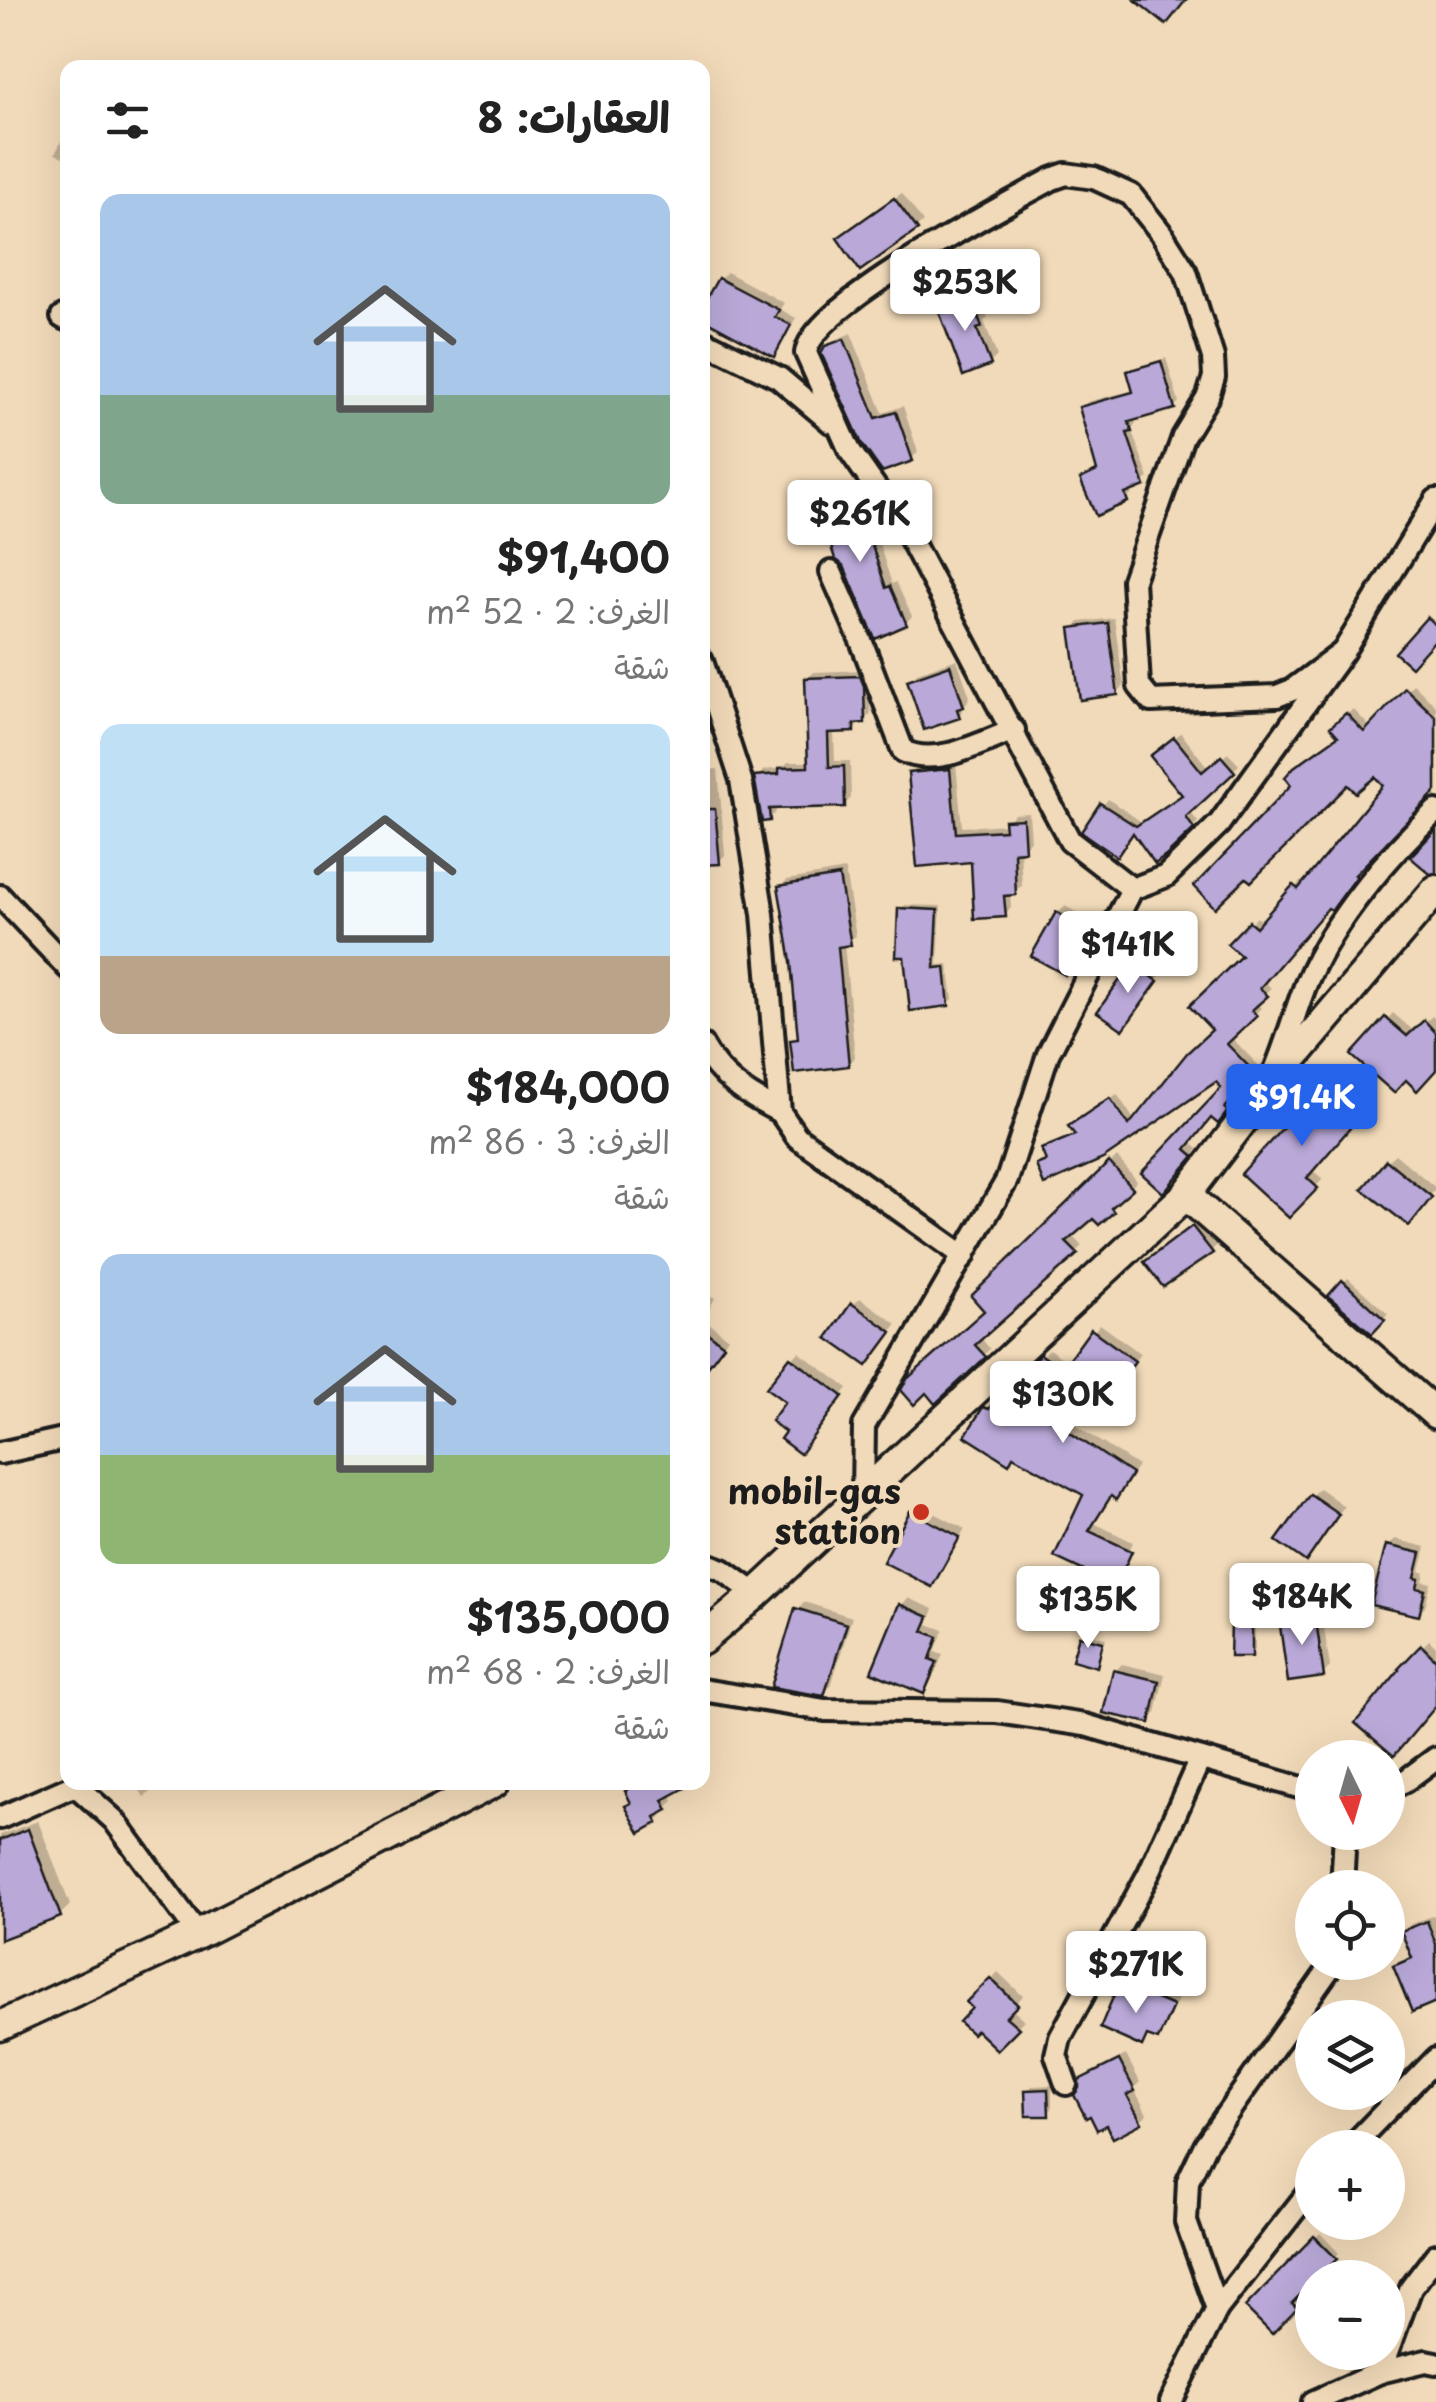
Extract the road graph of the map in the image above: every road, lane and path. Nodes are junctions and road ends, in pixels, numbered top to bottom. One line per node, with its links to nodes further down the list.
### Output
1 (710, 344): 2 (street)
2 (837, 426): 5 (street); 7 (street)
3 (1436, 500): 5 (street)
4 (831, 572): 7 (street)
5 (1343, 652): 9 (street)
6 (710, 685): 15 (street)
7 (1014, 730): 9 (street)
8 (1436, 811): 14 (street)
9 (1132, 888): 17 (street)
10 (1436, 890): 14 (main road)
11 (0, 896): 12 (street)
12 (60, 960)
13 (710, 1060): 15 (street)
14 (1266, 1090): 16 (main road)
15 (780, 1112): 17 (street)
16 (1186, 1195): 18 (main road); 21 (main road)
17 (964, 1256): 21 (street)
18 (1436, 1414)
19 (60, 1440): 20 (street)
20 (0, 1454)
21 (863, 1496): 23 (main road)
22 (710, 1565): 23 (street)
23 (756, 1594): 24 (main road)
24 (710, 1633)
25 (710, 1691): 27 (street)
26 (1436, 1758): 28 (street)
27 (1200, 1759): 29 (street); 38 (street)
28 (1405, 1781)
29 (1295, 1786)
30 (63, 1790): 33 (street)
31 (82, 1790): 34 (street)
32 (480, 1790): 34 (main road)
33 (0, 1818)
34 (198, 1934): 36 (main road)
35 (1321, 1980): 42 (street)
36 (0, 2026)
37 (1436, 2059): 39 (street)
38 (1066, 2084)
39 (1367, 2130)
40 (1295, 2210): 42 (street)
41 (1436, 2255): 44 (street)
42 (1217, 2309): 45 (street)
43 (1436, 2363): 44 (street)
44 (1380, 2372): 46 (street)
45 (1171, 2402)
46 (1312, 2402)

